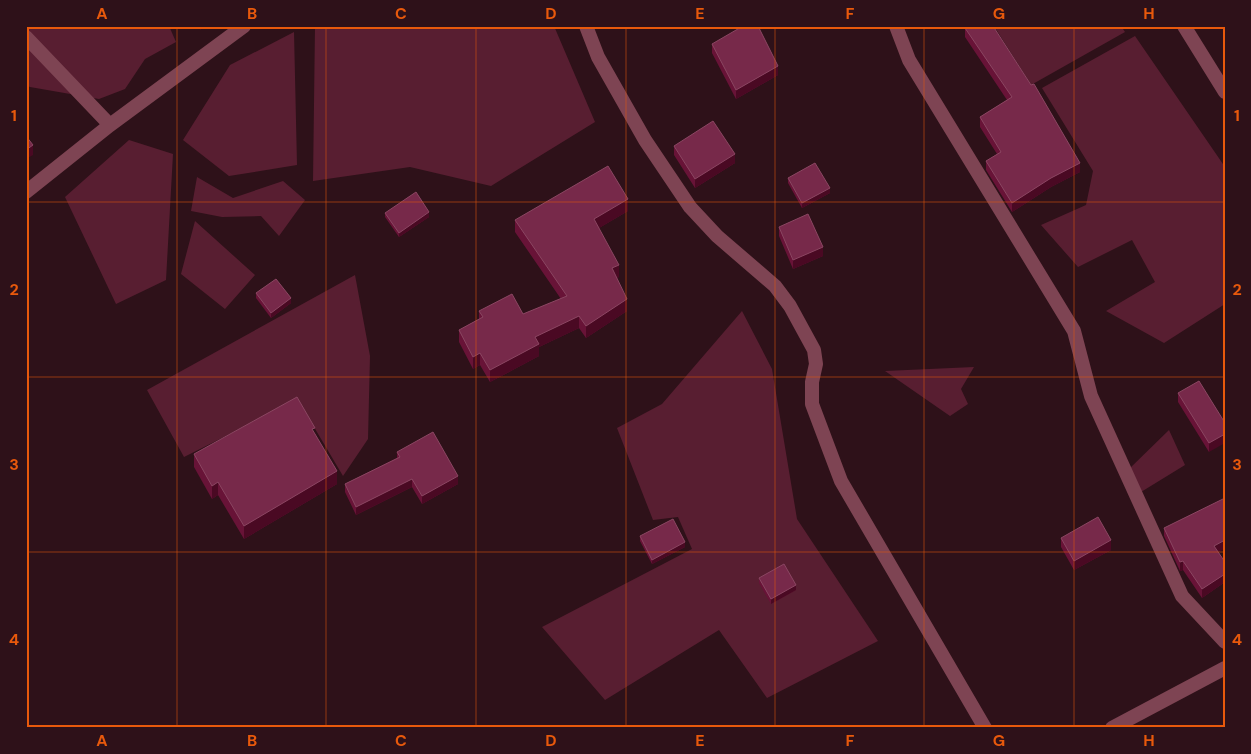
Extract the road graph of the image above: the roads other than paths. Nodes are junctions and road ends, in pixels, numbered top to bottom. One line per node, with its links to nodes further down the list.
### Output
1 (244, 26): 7 (street)
2 (586, 26): 11 (street)
3 (896, 26): 9 (street)
4 (1184, 26): 6 (street)
5 (26, 38): 7 (street)
6 (1225, 92)
7 (110, 125): 8 (street)
8 (26, 192)
9 (1225, 642)
10 (1225, 668): 12 (street)
11 (985, 728)
12 (1112, 728)

